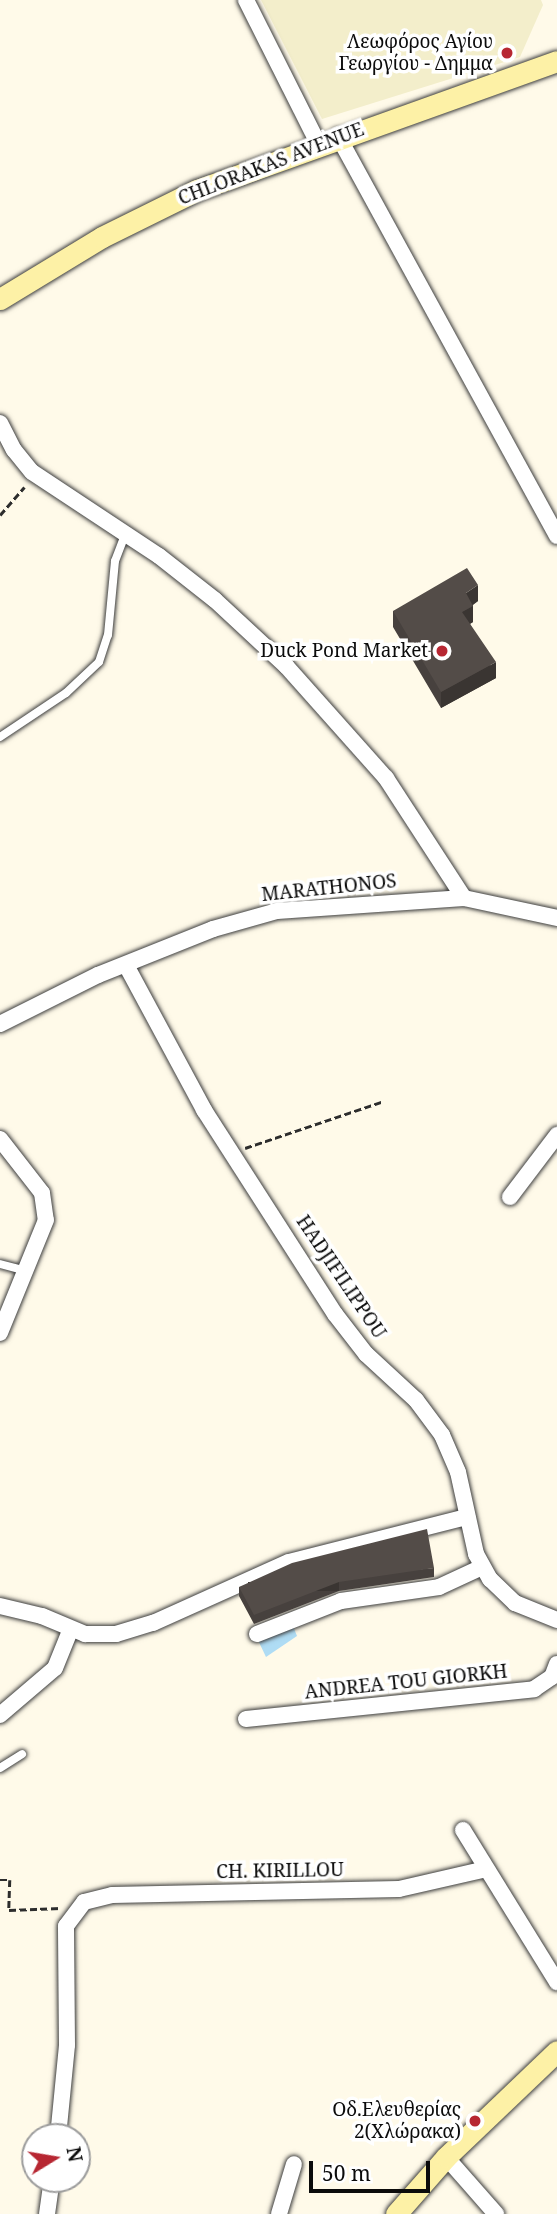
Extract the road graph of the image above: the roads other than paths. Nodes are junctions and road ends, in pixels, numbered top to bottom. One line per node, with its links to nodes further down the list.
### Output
1 (246, 0): 3 (street)
2 (557, 61): 3 (main road, CHLORAKAS AVENUE)
3 (328, 140): 4 (main road, CHLORAKAS AVENUE); 7 (street)
4 (0, 299)
5 (0, 423): 6 (street)
6 (126, 533): 8 (lane); 9 (street)
7 (557, 536)
8 (0, 737)
9 (464, 898): 10 (street, MARATHONOS); 11 (street, MARATHONOS)
10 (557, 918)
11 (126, 965): 12 (street, MARATHONOS); 19 (street, HADJIFILIPPOU)
12 (0, 1024)
13 (557, 1135): 15 (street)
14 (0, 1139): 17 (street)
15 (510, 1197)
16 (0, 1264): 17 (lane)
17 (26, 1271): 18 (street)
18 (0, 1333)
19 (467, 1517): 20 (street, HADJIFILIPPOU); 23 (street)
20 (482, 1567): 22 (street, HADJIFILIPPOU); 24 (street)
21 (0, 1606): 23 (street)
22 (557, 1620)
23 (71, 1631): 26 (street)
24 (257, 1634)
25 (557, 1664): 27 (street, ANDREA TOU GIORKH)
26 (0, 1715)
27 (246, 1719)
28 (23, 1754): 29 (lane)
29 (0, 1768)
30 (463, 1830): 31 (street)
31 (486, 1869): 32 (street); 34 (street, CH. KIRILLOU)
32 (557, 1982)
33 (557, 2051): 35 (main road)
34 (59, 2123)
35 (446, 2157): 40 (main road); 41 (street)
36 (294, 2164): 39 (street)
37 (50, 2193): 38 (street)
38 (47, 2214)
39 (279, 2214)
40 (396, 2214)
41 (496, 2214)

